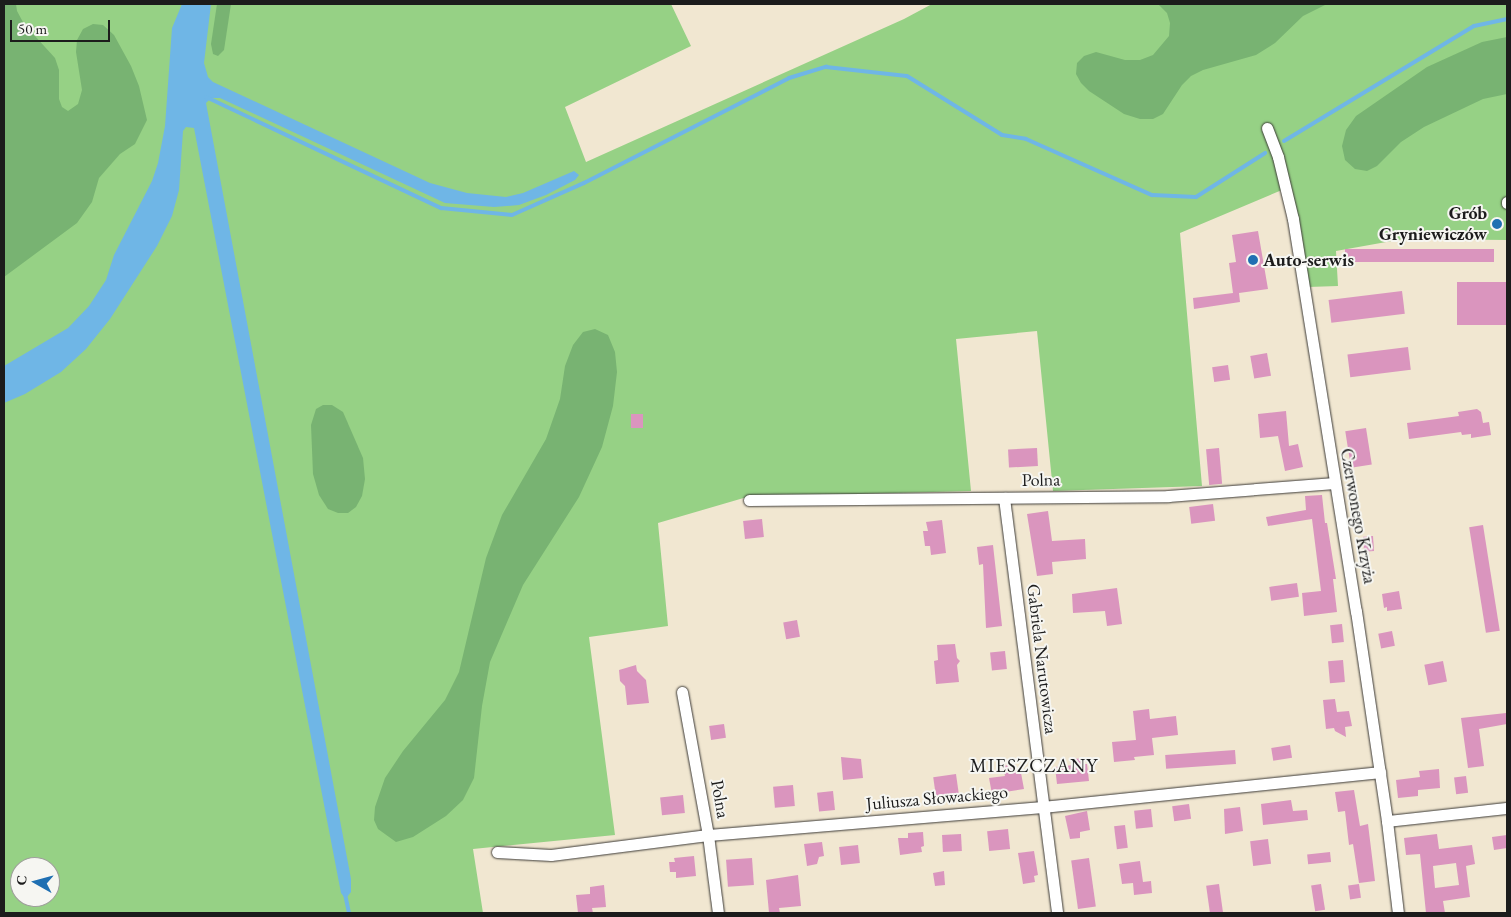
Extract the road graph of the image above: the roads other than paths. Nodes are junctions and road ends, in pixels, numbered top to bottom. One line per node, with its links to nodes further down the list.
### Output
1 (1267, 128): 2 (street, Czerwonego Krzyża)
2 (1334, 483): 3 (street, Polna); 6 (street, Czerwonego Krzyża)
3 (1004, 498): 4 (street, Polna); 7 (street, Gabriela Narutowicza)
4 (749, 500)
5 (682, 692): 10 (street, Polna)
6 (1380, 772): 7 (street, Juliusza Słowackiego); 9 (street, Czerwonego Krzyża)
7 (1043, 807): 10 (street, Juliusza Słowackiego); 13 (street, Gabriela Narutowicza)
8 (1507, 808): 9 (street)
9 (1388, 821): 14 (street, Czerwonego Krzyża)
10 (708, 835): 11 (street, Juliusza Słowackiego); 12 (street, Polna)
11 (497, 852)
12 (718, 913)
13 (1057, 913)
14 (1398, 913)

